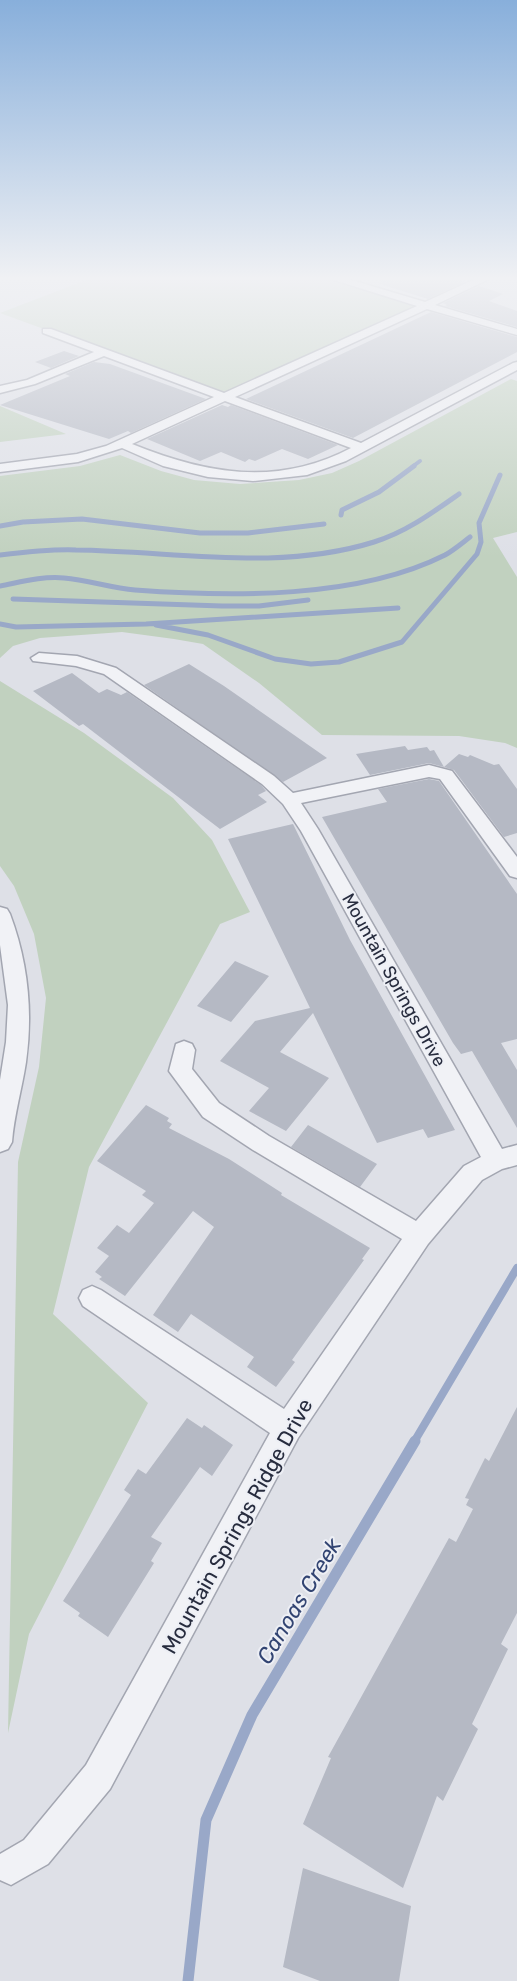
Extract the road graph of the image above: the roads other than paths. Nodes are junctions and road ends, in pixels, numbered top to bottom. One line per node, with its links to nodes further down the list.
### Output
1 (57, 371): 5 (street)
2 (156, 371): 6 (street)
3 (280, 371): 6 (street)
4 (505, 371): 8 (street)
5 (0, 390)
6 (224, 397): 7 (street); 8 (street)
7 (122, 444): 8 (street); 9 (street)
8 (362, 448)
9 (0, 468)
10 (39, 658): 11 (street, Mountain Springs Drive)
11 (289, 800): 12 (street); 16 (street, Mountain Springs Drive)
12 (517, 871)
13 (0, 914): 15 (street)
14 (184, 1050): 17 (street)
15 (0, 1142)
16 (507, 1158): 17 (street, Mountain Springs Ridge Drive)
17 (419, 1236): 19 (street, Mountain Springs Ridge Drive)
18 (92, 1298): 19 (street)
19 (288, 1428): 20 (street, Mountain Springs Ridge Drive)
20 (11, 1867)

